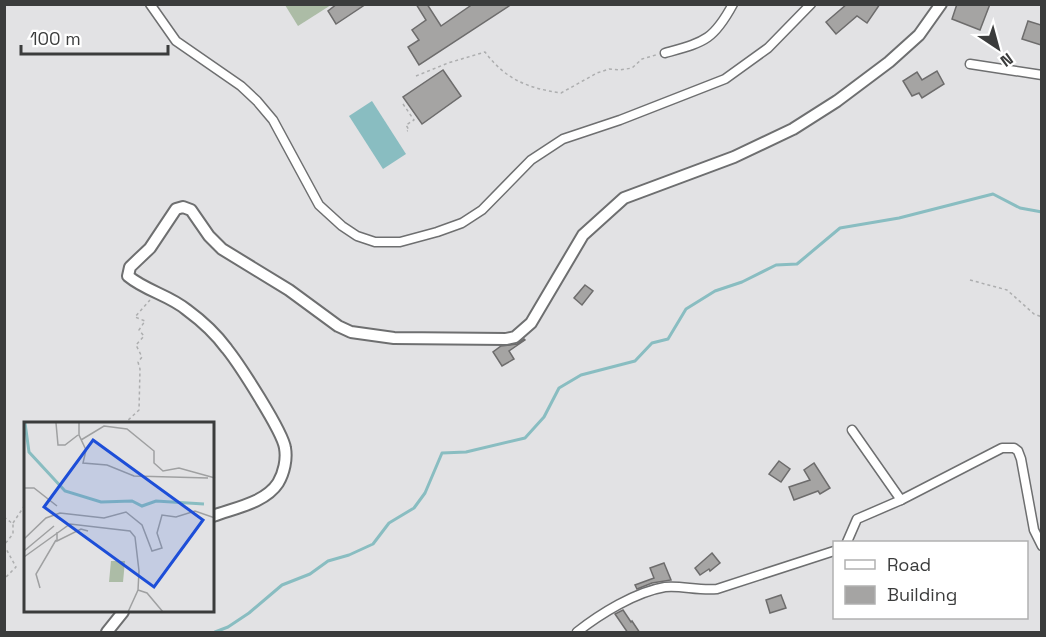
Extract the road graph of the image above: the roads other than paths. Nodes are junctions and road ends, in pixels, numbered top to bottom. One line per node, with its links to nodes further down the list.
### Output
1 (150, 4): 3 (street)
2 (733, 4): 5 (street)
3 (811, 4)
4 (941, 4): 10 (street)
5 (665, 53)
6 (970, 64): 7 (street)
7 (1041, 75)
8 (852, 430): 9 (street)
9 (901, 500): 11 (street); 12 (street)
10 (214, 516)
11 (848, 541)
12 (1041, 546)
13 (833, 551): 16 (street)
14 (122, 613): 15 (street)
15 (107, 633)
16 (577, 633)

